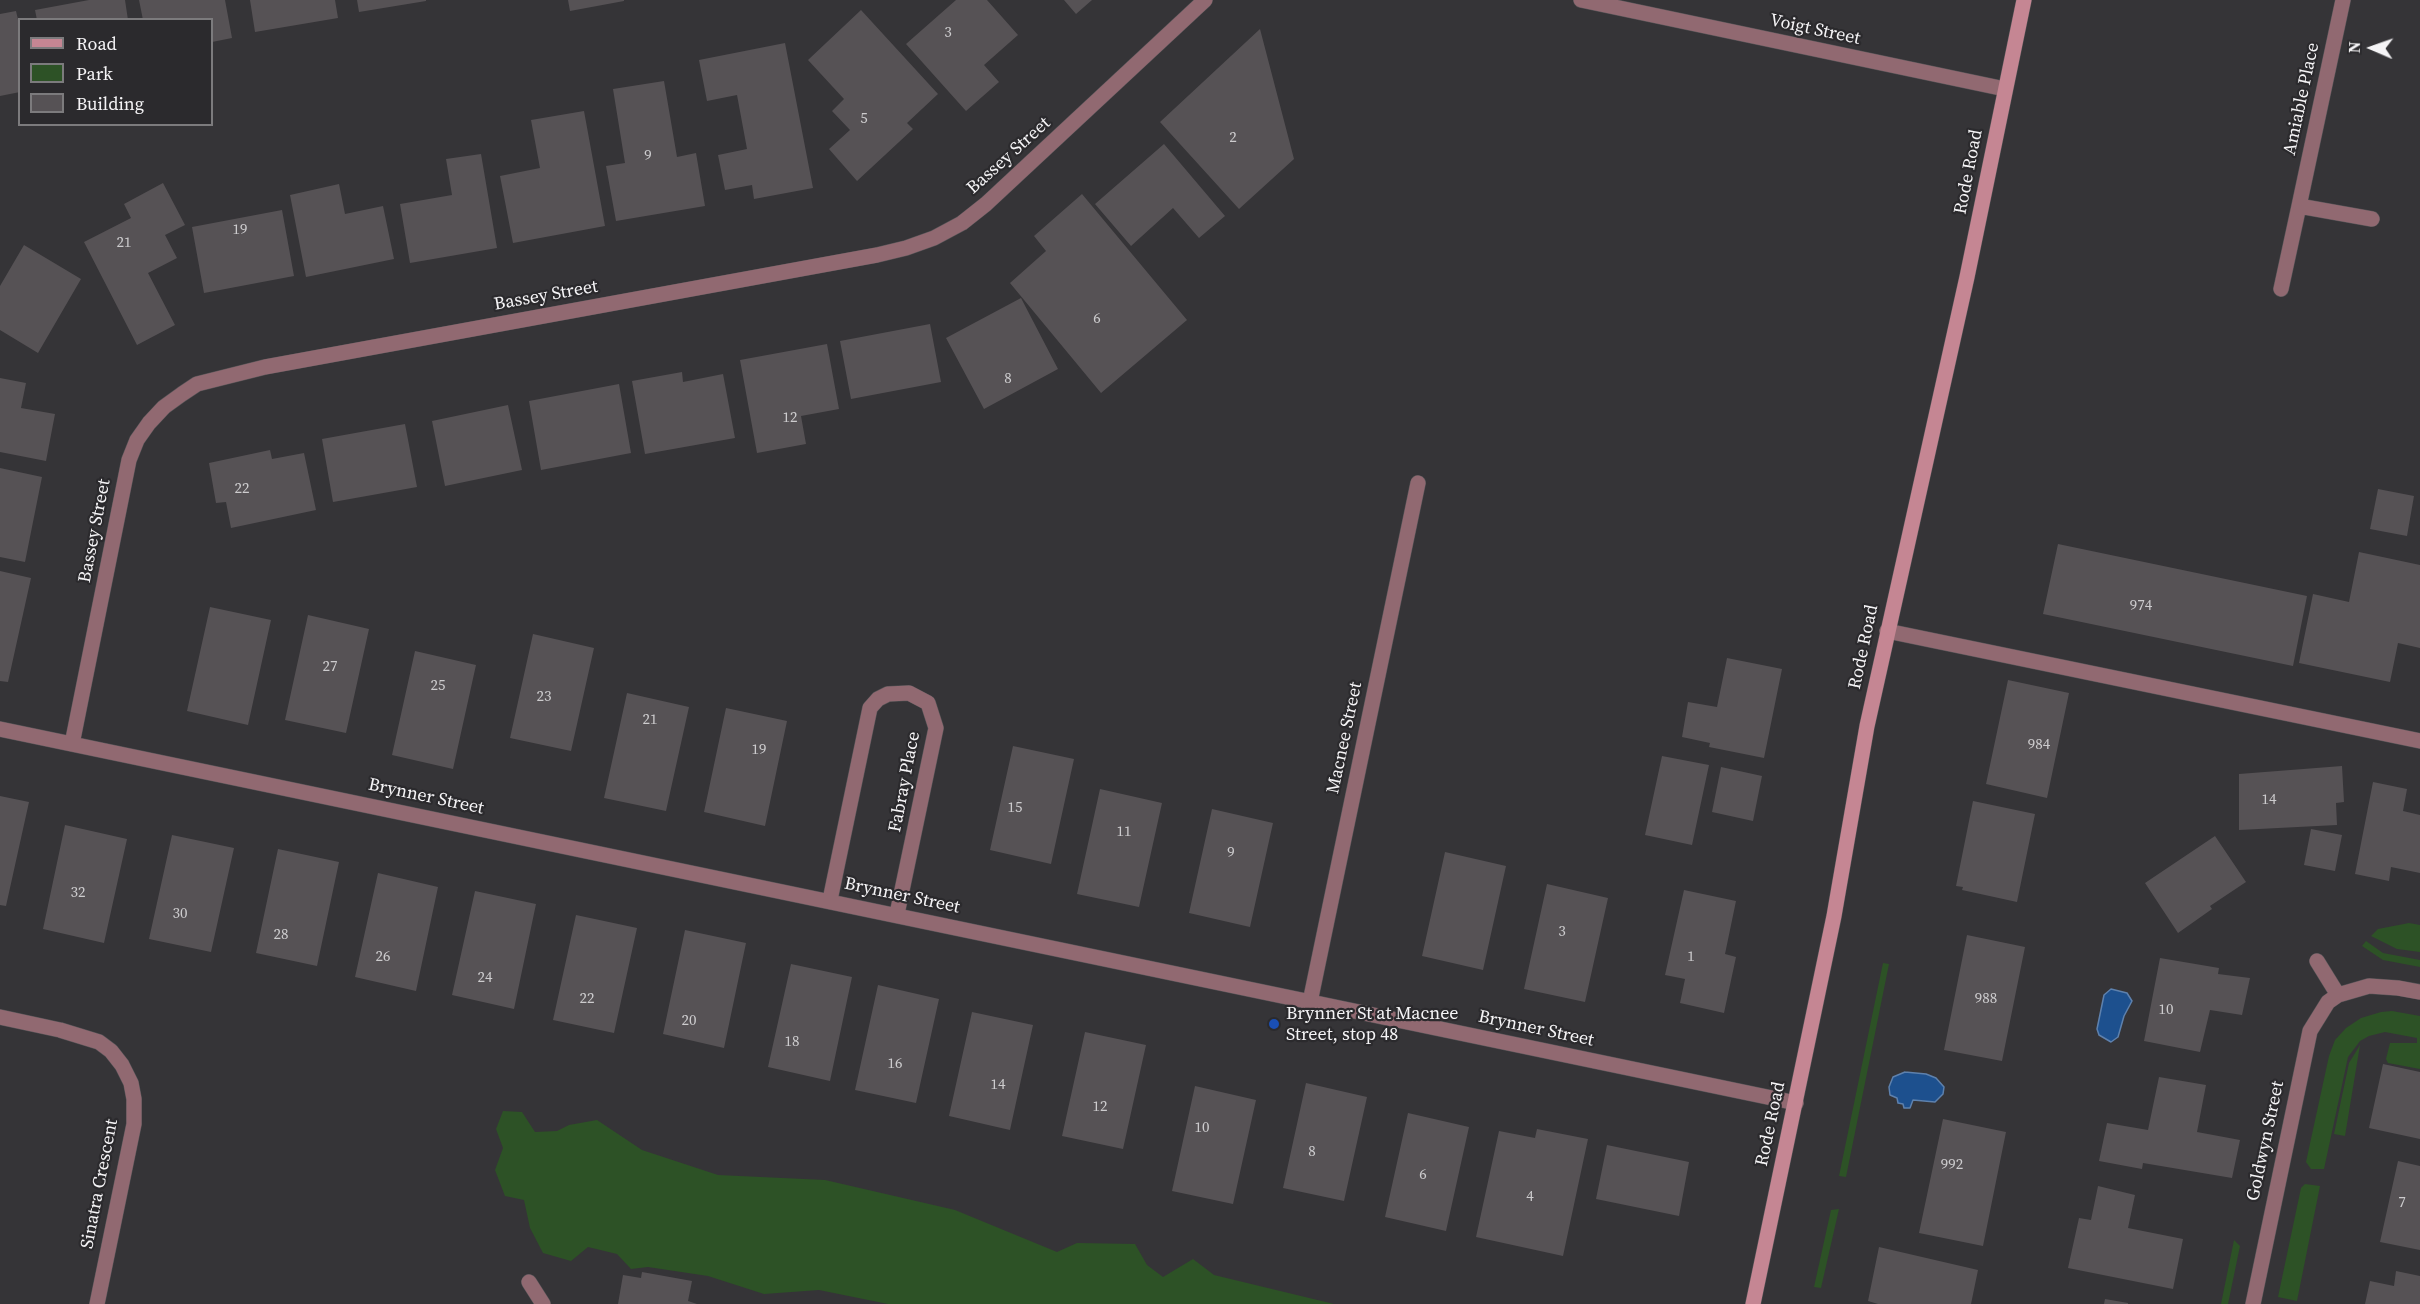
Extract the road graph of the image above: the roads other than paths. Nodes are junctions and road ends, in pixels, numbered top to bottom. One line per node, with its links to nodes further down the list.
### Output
1 (1205, 0): 13 (street, Bassey Street)
2 (1581, 0): 5 (street, Voigt Street)
3 (2024, 0): 5 (main road, Rode Road)
4 (2343, 0): 6 (street, Amiable Place)
5 (2005, 89): 10 (main road, Rode Road)
6 (2299, 206): 7 (street); 8 (street, Amiable Place)
7 (2372, 219)
8 (2281, 289)
9 (1418, 483): 19 (street, Macnee Street)
10 (1887, 631): 12 (street); 21 (main road, Rode Road)
11 (0, 729): 13 (street, Brynner Street)
12 (2420, 741)
13 (72, 744): 14 (street, Brynner Street)
14 (830, 900): 15 (street, Brynner Street); 15 (street, Fabray Place)
15 (897, 914): 19 (street, Brynner Street)
16 (2318, 962): 18 (street)
17 (2420, 992): 18 (street)
18 (2338, 995): 26 (street, Goldwyn Street)
19 (1310, 1002): 21 (street, Brynner Street)
20 (0, 1017): 23 (street, Sinatra Crescent)
21 (1796, 1103): 25 (main road, Rode Road)
22 (529, 1282): 24 (street)
23 (97, 1304)
24 (543, 1304)
25 (1753, 1304)
26 (2253, 1304)

